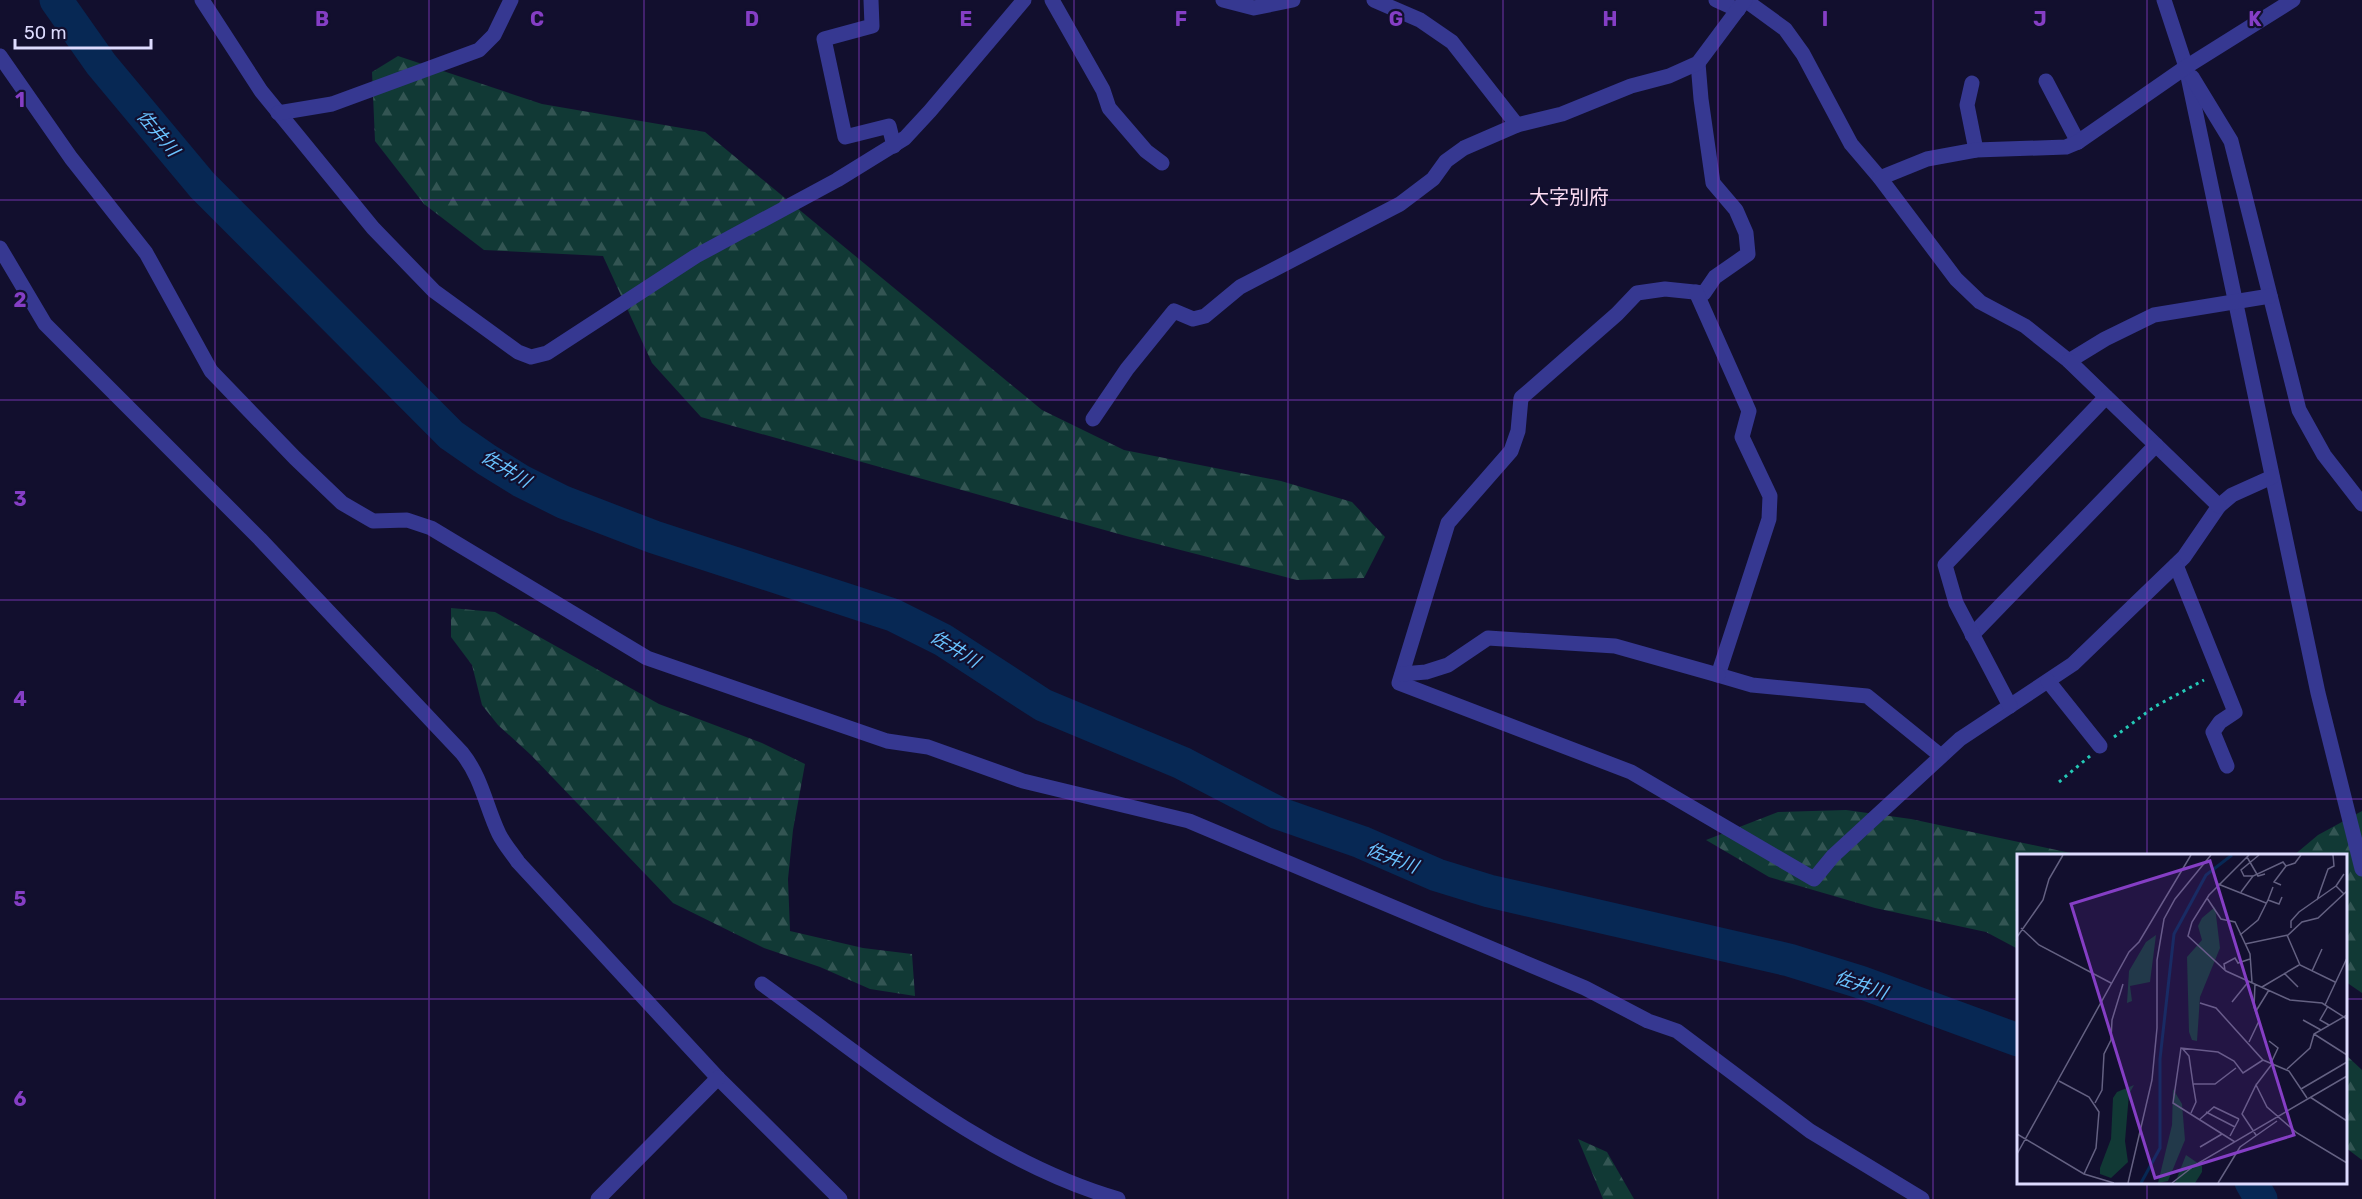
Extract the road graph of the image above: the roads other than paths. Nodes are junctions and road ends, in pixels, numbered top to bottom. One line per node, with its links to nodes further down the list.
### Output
1 (202, 0): 18 (street)
2 (511, 0): 18 (street)
3 (871, 0): 21 (street)
4 (1024, 0): 21 (street)
5 (1052, 0): 23 (street)
6 (1222, 0): 7 (street)
7 (1293, 0)
8 (1374, 0): 19 (street)
9 (1716, 0): 12 (street)
10 (2164, 0): 15 (street)
11 (2293, 0): 15 (street)
12 (1743, 4): 14 (street); 24 (street)
13 (0, 56): 51 (street)
14 (1698, 63): 19 (street); 26 (street)
15 (2186, 67): 20 (street); 27 (street); 28 (street)
16 (2046, 81): 20 (street)
17 (1972, 83): 22 (street)
18 (278, 113): 21 (street)
19 (1517, 125): 31 (street)
20 (2078, 142): 22 (street)
21 (894, 146)
22 (1976, 150): 24 (street)
23 (1162, 163)
24 (1880, 178): 29 (street)
25 (0, 248): 47 (street)
26 (1696, 292): 38 (street); 39 (street)
27 (2270, 296): 28 (street); 34 (street)
28 (2235, 303): 29 (street); 33 (street)
29 (2069, 361): 30 (street)
30 (2106, 397): 32 (street); 37 (street)
31 (1093, 418)
32 (2156, 445): 35 (street); 37 (street)
33 (2272, 477): 35 (street); 45 (street)
34 (2362, 504)
35 (2219, 506): 36 (street)
36 (2176, 565): 40 (street); 44 (street)
37 (1972, 634): 41 (street)
38 (1401, 674): 39 (street); 43 (street)
39 (1718, 675): 43 (street)
40 (2048, 681): 41 (street); 42 (street)
41 (2010, 706): 43 (street)
42 (2100, 746)
43 (1941, 756)
44 (2227, 766)
45 (2362, 869)
46 (762, 984): 50 (street)
47 (718, 1078): 48 (street); 49 (street)
48 (598, 1199)
49 (840, 1199)
50 (1118, 1199)
51 (1922, 1199)

